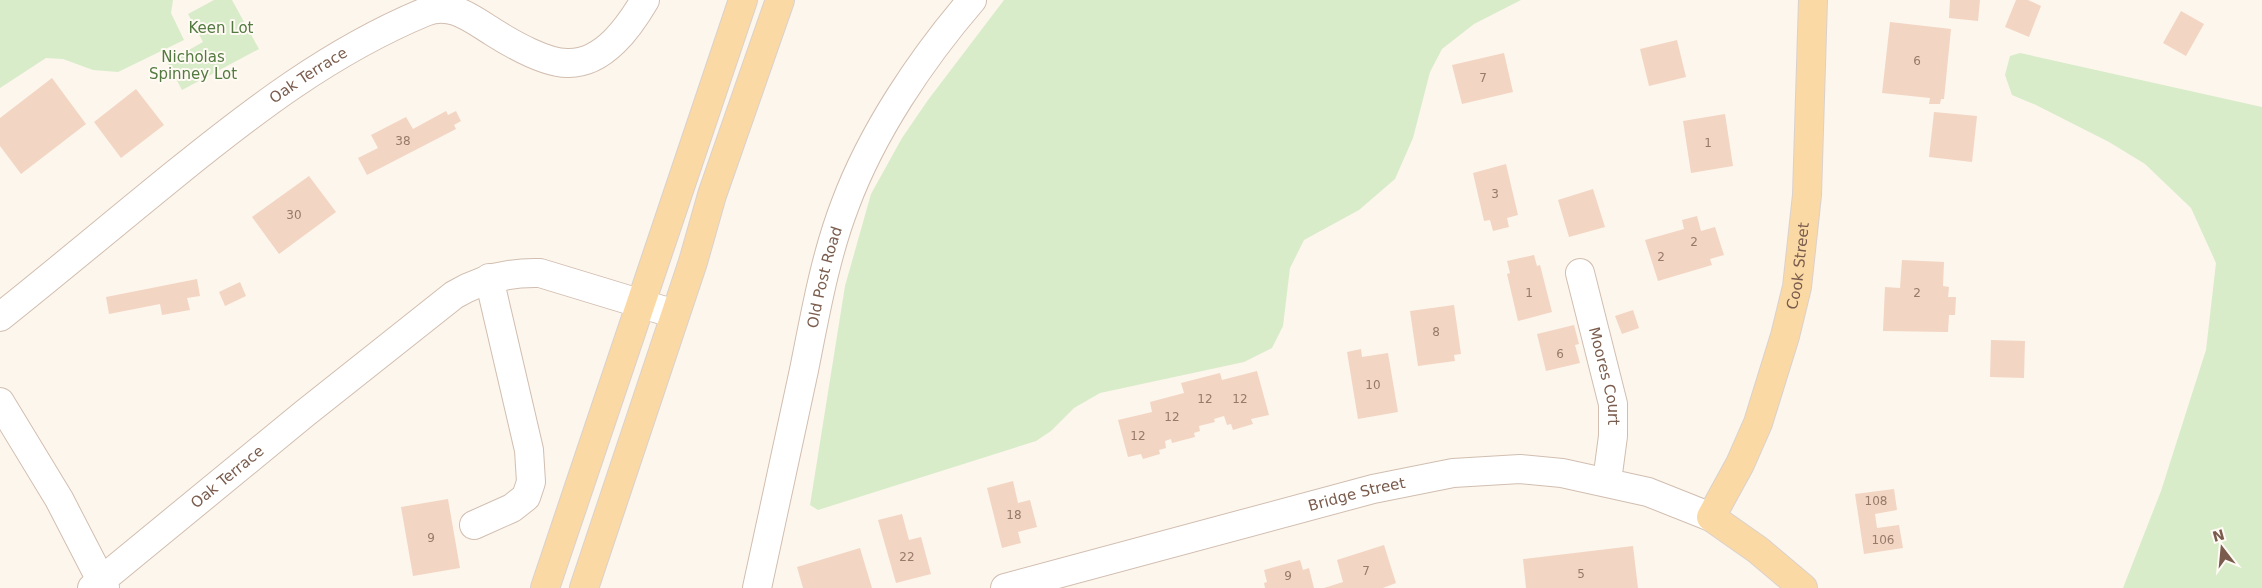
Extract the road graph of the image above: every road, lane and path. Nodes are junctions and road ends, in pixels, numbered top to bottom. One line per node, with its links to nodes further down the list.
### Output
1 (644, 0): 10 (street, Oak Terrace)
2 (743, 0): 8 (main road)
3 (780, 0): 9 (main road)
4 (972, 0): 18 (street, Old Post Road)
5 (1813, 0): 13 (main road, Cook Street)
6 (1580, 273): 12 (street, Moores Court)
7 (488, 278): 8 (street, Oak Terrace); 14 (street); 15 (street, Oak Terrace)
8 (640, 303): 9 (street, Oak Terrace); 16 (main road)
9 (676, 314): 17 (main road)
10 (0, 317)
11 (0, 402): 15 (street, Oak Terrace)
12 (1607, 481): 13 (street, Bridge Street); 19 (street, Bridge Street)
13 (1710, 517): 20 (main road)
14 (474, 525)
15 (100, 585)
16 (545, 588)
17 (584, 588)
18 (757, 588)
19 (1005, 588)
20 (1803, 588)

